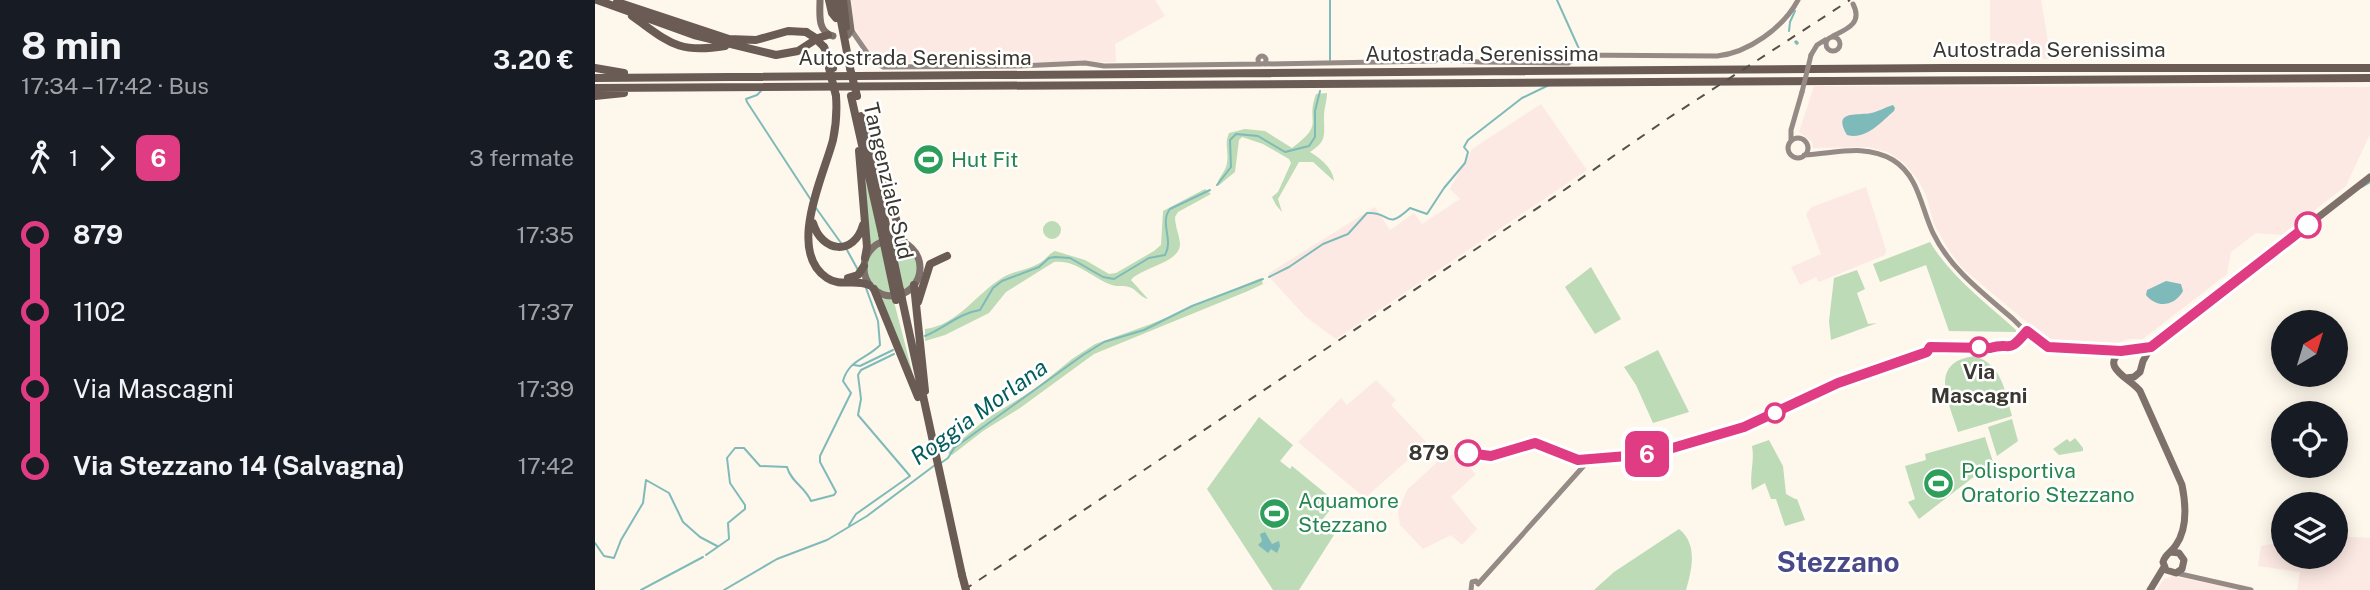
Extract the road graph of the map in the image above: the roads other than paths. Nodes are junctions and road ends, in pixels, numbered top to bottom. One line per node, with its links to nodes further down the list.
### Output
1 (597, 0): 8 (highway)
2 (611, 0): 10 (highway)
3 (820, 0): 11 (main road)
4 (833, 0): 16 (highway, Tangenziale Sud); 16 (highway, Tangenziale Sud)
5 (845, 0): 9 (main road); 16 (highway)
6 (1798, 0): 9 (street)
7 (1853, 4): 12 (street)
8 (621, 9): 13 (highway); 13 (highway)
9 (852, 33)
10 (805, 34): 13 (highway); 25 (highway, bridge)
11 (831, 36): 13 (highway)
12 (1833, 38): 14 (street); 15 (street); 15 (street)
13 (735, 46)
14 (1816, 47): 15 (street); 27 (street, bridge)
15 (1827, 48)
16 (848, 66): 26 (highway, Tangenziale Sud)
17 (595, 68): 19 (highway)
18 (2370, 68): 19 (highway, Autostrada Serenissima)
19 (722, 77): 20 (highway, Autostrada Serenissima)
20 (595, 78)
21 (2370, 78): 22 (highway, Autostrada Serenissima)
22 (735, 87): 23 (highway, Autostrada Serenissima); 24 (highway)
23 (595, 88)
24 (595, 96)
25 (838, 96): 33 (highway); 38 (highway)
26 (859, 118): 32 (highway); 34 (highway); 50 (highway, Tangenziale Sud, bridge)
27 (1794, 139): 28 (street); 30 (street)
28 (1807, 147): 29 (street); 30 (street)
29 (1819, 153): 30 (street); 40 (street)
30 (1804, 155)
31 (2370, 177): 41 (main road)
32 (864, 216): 33 (highway); 36 (highway)
33 (813, 223): 36 (highway)
34 (904, 242): 36 (main road); 37 (main road)
35 (947, 256): 39 (highway)
36 (865, 262): 38 (main road)
37 (914, 285): 38 (main road); 39 (highway)
38 (871, 287): 50 (highway)
39 (916, 309): 50 (highway)
40 (2028, 333): 43 (street); 57 (street)
41 (2151, 347): 42 (main road); 45 (main road)
42 (2136, 350): 44 (main road); 45 (main road)
43 (2094, 351): 44 (street); 46 (street)
44 (2121, 351): 46 (main road)
45 (2143, 361): 47 (main road)
46 (2114, 364): 48 (main road)
47 (2142, 370): 48 (main road); 49 (main road)
48 (2124, 377): 49 (main road)
49 (2140, 391): 51 (main road)
50 (926, 415): 58 (highway, Tangenziale Sud, bridge)
51 (2178, 542): 52 (main road); 53 (main road)
52 (2171, 552): 53 (main road); 55 (main road)
53 (2181, 555): 54 (main road)
54 (2183, 566): 55 (main road); 56 (street)
55 (2170, 571): 56 (street); 59 (main road)
56 (2186, 575): 60 (street)
57 (1476, 585)
58 (966, 590)
59 (2152, 590)
60 (2252, 590)

